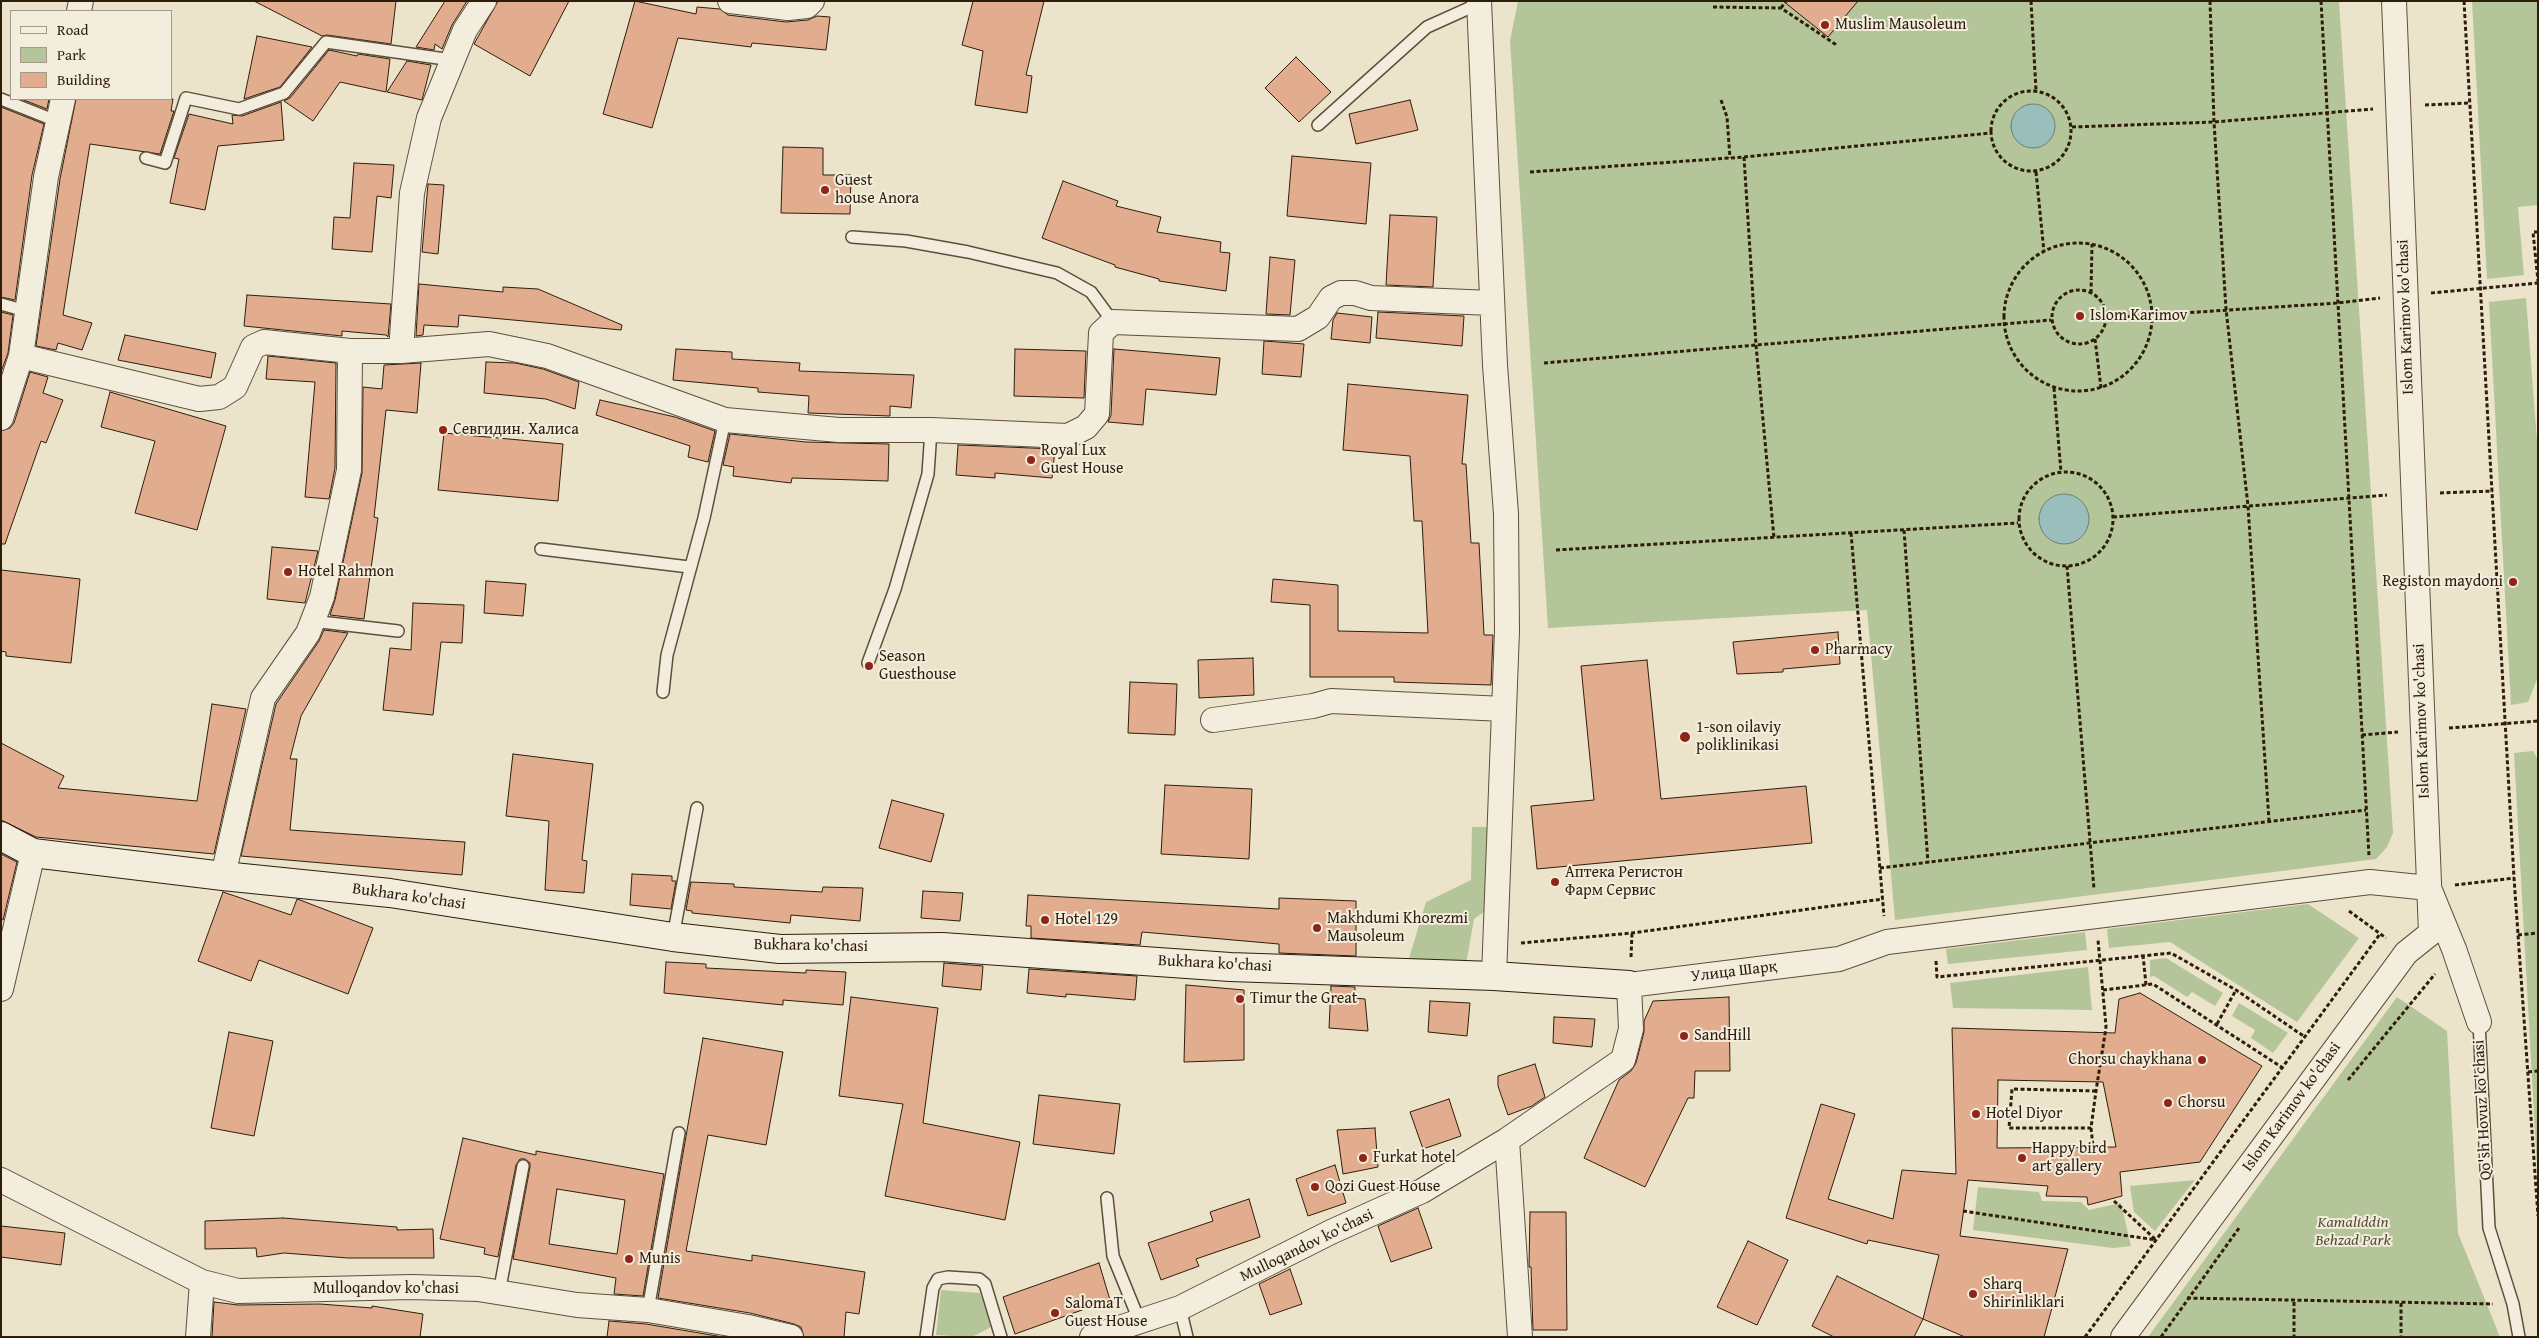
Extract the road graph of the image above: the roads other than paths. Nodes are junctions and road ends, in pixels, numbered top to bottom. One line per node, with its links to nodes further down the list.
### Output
1 (484, 1): 6 (street)
2 (730, 1): 3 (street)
3 (812, 1)
4 (2394, 1): 34 (street, Islom Karimov ko'chasi)
5 (1477, 2): 9 (lane); 12 (street)
6 (452, 60): 10 (lane); 17 (street)
7 (1, 99): 8 (lane)
8 (61, 110): 14 (street)
9 (1318, 125)
10 (146, 158)
11 (852, 237): 15 (lane)
12 (1492, 303): 15 (street); 28 (street)
13 (1, 304): 14 (lane)
14 (26, 311): 18 (street)
15 (1113, 322): 21 (street)
16 (350, 351): 17 (street); 18 (street); 24 (street)
17 (401, 351): 20 (street)
18 (21, 356): 19 (street)
19 (1, 418)
20 (725, 420): 21 (street); 23 (lane)
21 (931, 430): 26 (lane)
22 (541, 549): 23 (lane)
23 (690, 567): 27 (lane)
24 (312, 621): 25 (lane); 33 (street)
25 (398, 631)
26 (868, 663)
27 (663, 692)
28 (1504, 709): 29 (street); 36 (street)
29 (1213, 720)
30 (697, 808): 35 (lane)
31 (1, 836): 32 (street, Bukhara ko'chasi)
32 (32, 853): 33 (street, Bukhara ko'chasi); 38 (street)
33 (223, 876): 35 (street, Bukhara ko'chasi)
34 (2429, 888): 37 (street, Улица Шарқ); 39 (street, Qo'sh Hovuz ko'chasi); 57 (street, Islom Karimov ko'chasi)
35 (673, 937): 36 (street, Bukhara ko'chasi)
36 (1494, 976): 37 (street, Bukhara ko'chasi)
37 (1629, 985): 41 (street, Mulloqandov ko'chasi)
38 (1, 989)
39 (2479, 1022): 58 (lane, Qo'sh Hovuz ko'chasi)
40 (679, 1133): 48 (lane)
41 (1507, 1140): 47 (street, Mulloqandov ko'chasi); 56 (street)
42 (523, 1166): 46 (lane)
43 (1, 1180): 45 (street, Mulloqandov ko'chasi)
44 (1107, 1198): 49 (lane)
45 (202, 1282): 46 (street, Mulloqandov ko'chasi); 50 (street)
46 (499, 1293): 48 (street, Mulloqandov ko'chasi)
47 (1180, 1308): 49 (street, Mulloqandov ko'chasi); 55 (lane)
48 (648, 1310): 51 (street, Mulloqandov ko'chasi)
49 (1139, 1320): 54 (street, Mulloqandov ko'chasi)
50 (198, 1337)
51 (792, 1337)
52 (926, 1337): 53 (lane)
53 (1001, 1337)
54 (1092, 1337)
55 (1187, 1337)
56 (1520, 1337)
57 (2123, 1337)
58 (2519, 1337)

